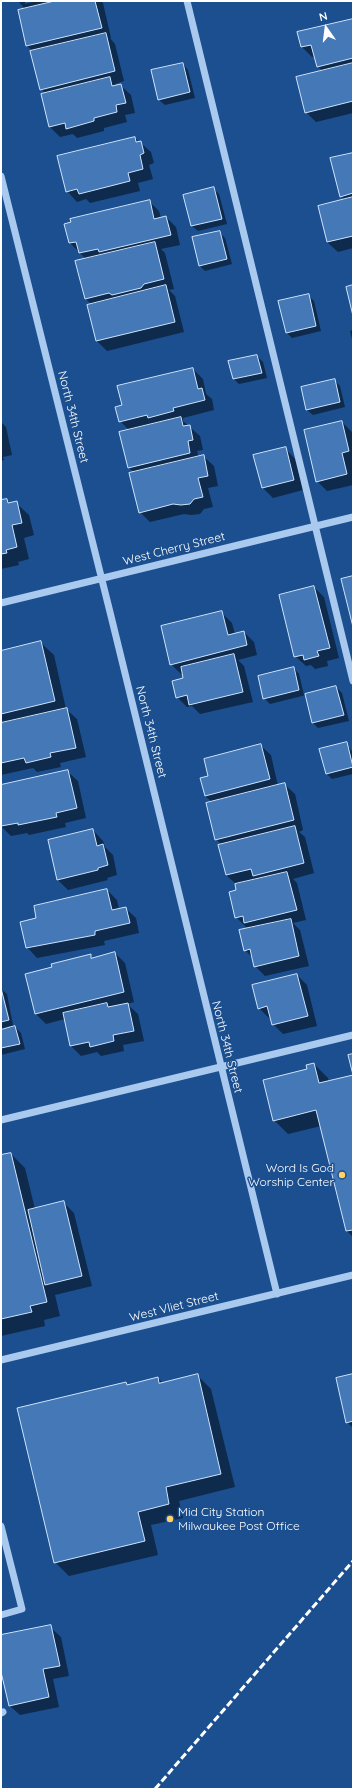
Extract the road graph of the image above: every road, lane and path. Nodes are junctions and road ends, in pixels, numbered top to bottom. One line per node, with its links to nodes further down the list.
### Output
1 (187, 1): 4 (street)
2 (1, 176): 5 (street, North 34th Street)
3 (353, 517): 4 (street, West Cherry Street)
4 (314, 526): 5 (street, West Cherry Street); 7 (street)
5 (102, 578): 6 (street, West Cherry Street); 9 (street, North 34th Street)
6 (1, 603)
7 (353, 681)
8 (353, 1035): 9 (street)
9 (221, 1067): 10 (street); 12 (street, North 34th Street)
10 (1, 1120)
11 (353, 1275): 12 (street, West Vliet Street)
12 (277, 1294): 13 (street, West Vliet Street)
13 (1, 1360)
14 (1, 1526): 15 (street)
15 (1, 1615)

